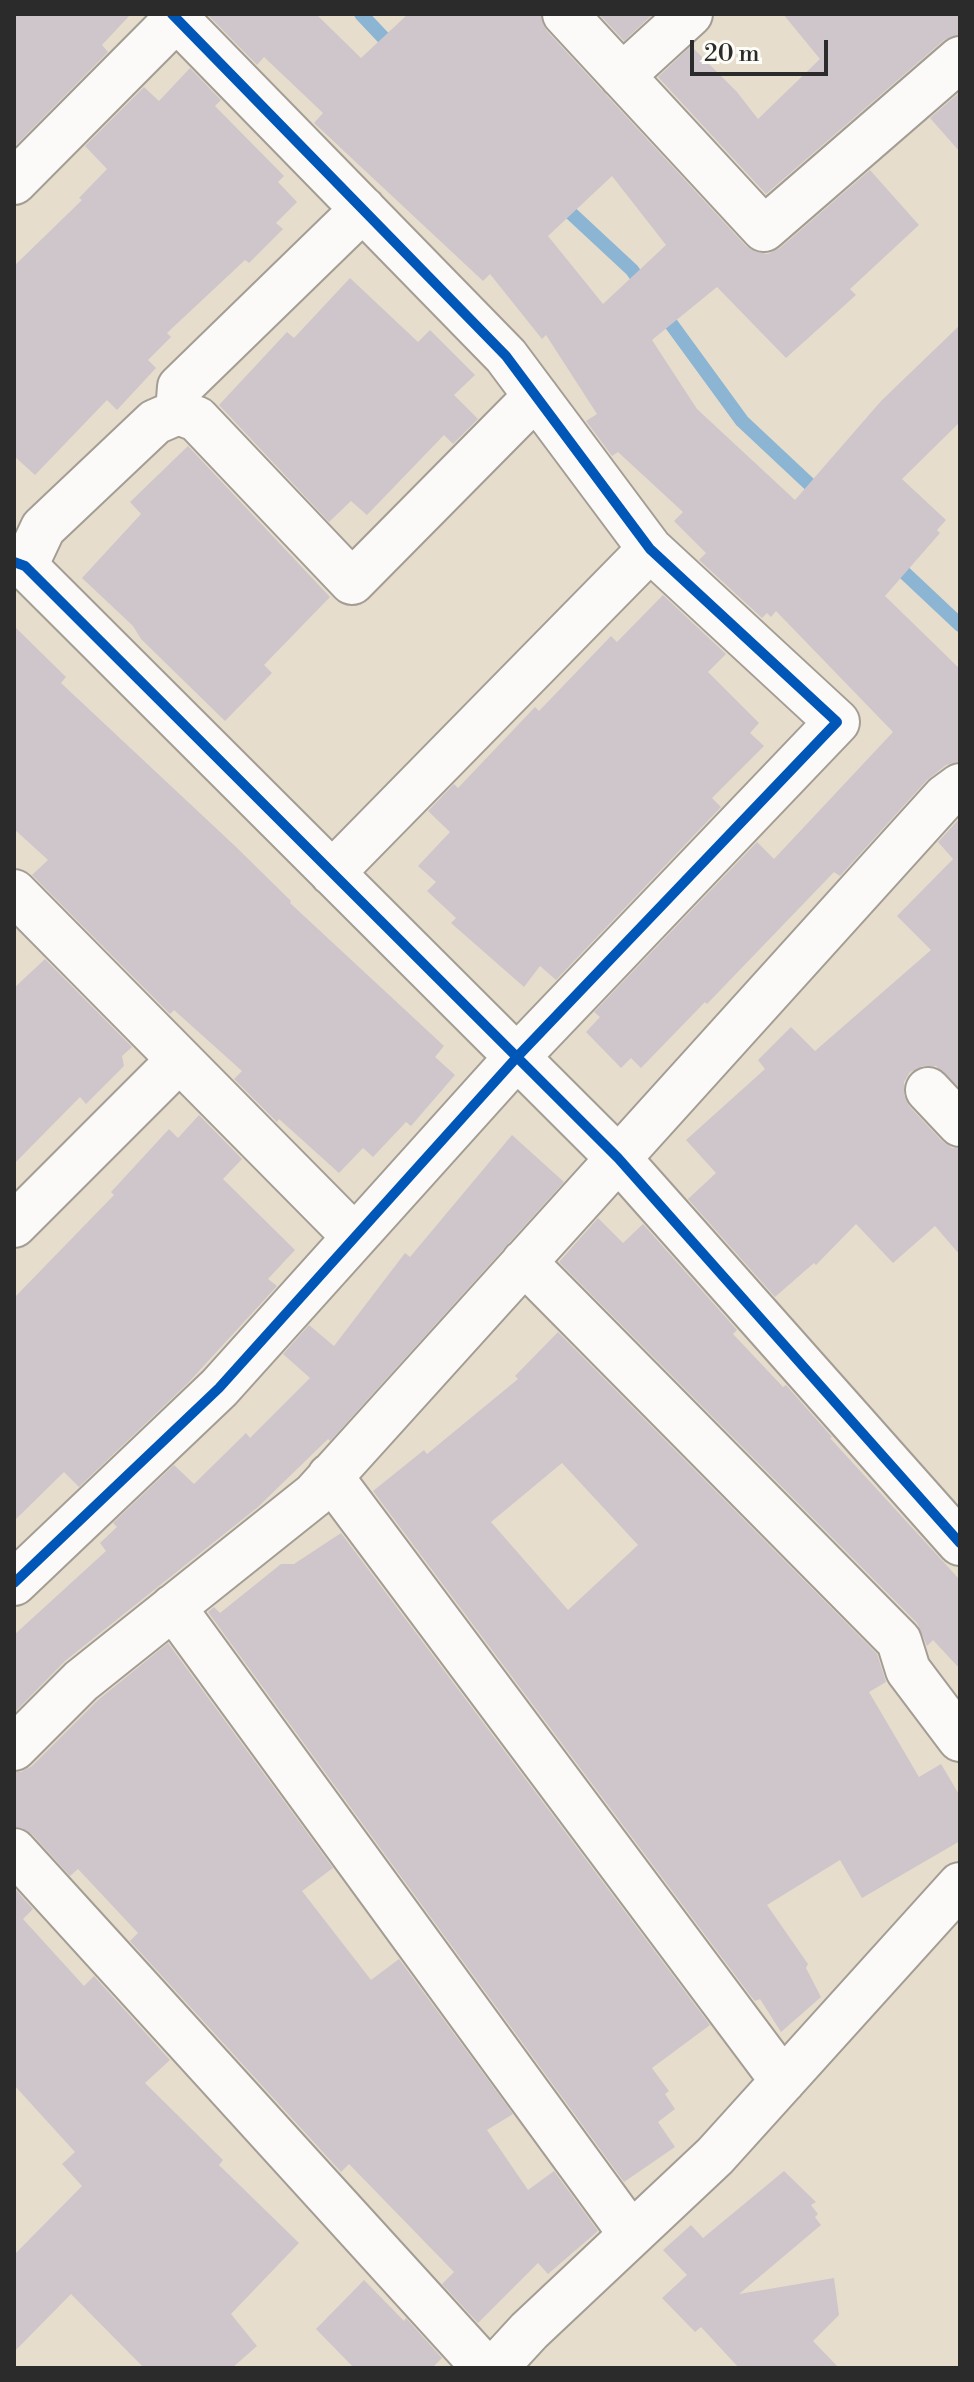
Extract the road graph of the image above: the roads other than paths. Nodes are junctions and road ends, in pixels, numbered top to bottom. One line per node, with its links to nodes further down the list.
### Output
1 (565, 14): 5 (street)
2 (690, 14): 5 (street)
3 (174, 16): 6 (street); 7 (street)
4 (960, 59): 5 (street)
5 (622, 76)
6 (14, 182)
7 (363, 209): 8 (street); 9 (street)
8 (536, 396): 9 (street); 10 (street)
9 (178, 412): 11 (street)
10 (650, 549): 13 (street); 15 (street)
11 (20, 564): 13 (street)
12 (960, 786): 19 (street)
13 (332, 873): 15 (street)
14 (14, 892): 16 (street)
15 (517, 1057): 19 (street); 21 (street)
16 (179, 1060): 20 (street); 21 (street)
17 (928, 1090): 18 (street)
18 (960, 1124)
19 (618, 1158): 22 (street); 24 (street)
20 (14, 1225)
21 (355, 1237): 25 (street)
22 (524, 1262): 23 (street); 27 (street)
23 (330, 1476): 26 (street); 31 (street)
24 (960, 1543)
25 (14, 1583)
26 (173, 1607): 28 (street); 32 (street)
27 (960, 1739)
28 (14, 1748)
29 (14, 1851): 33 (street)
30 (960, 1885): 31 (street)
31 (783, 2081): 32 (street)
32 (631, 2234): 34 (street)
33 (485, 2368)
34 (495, 2368)

